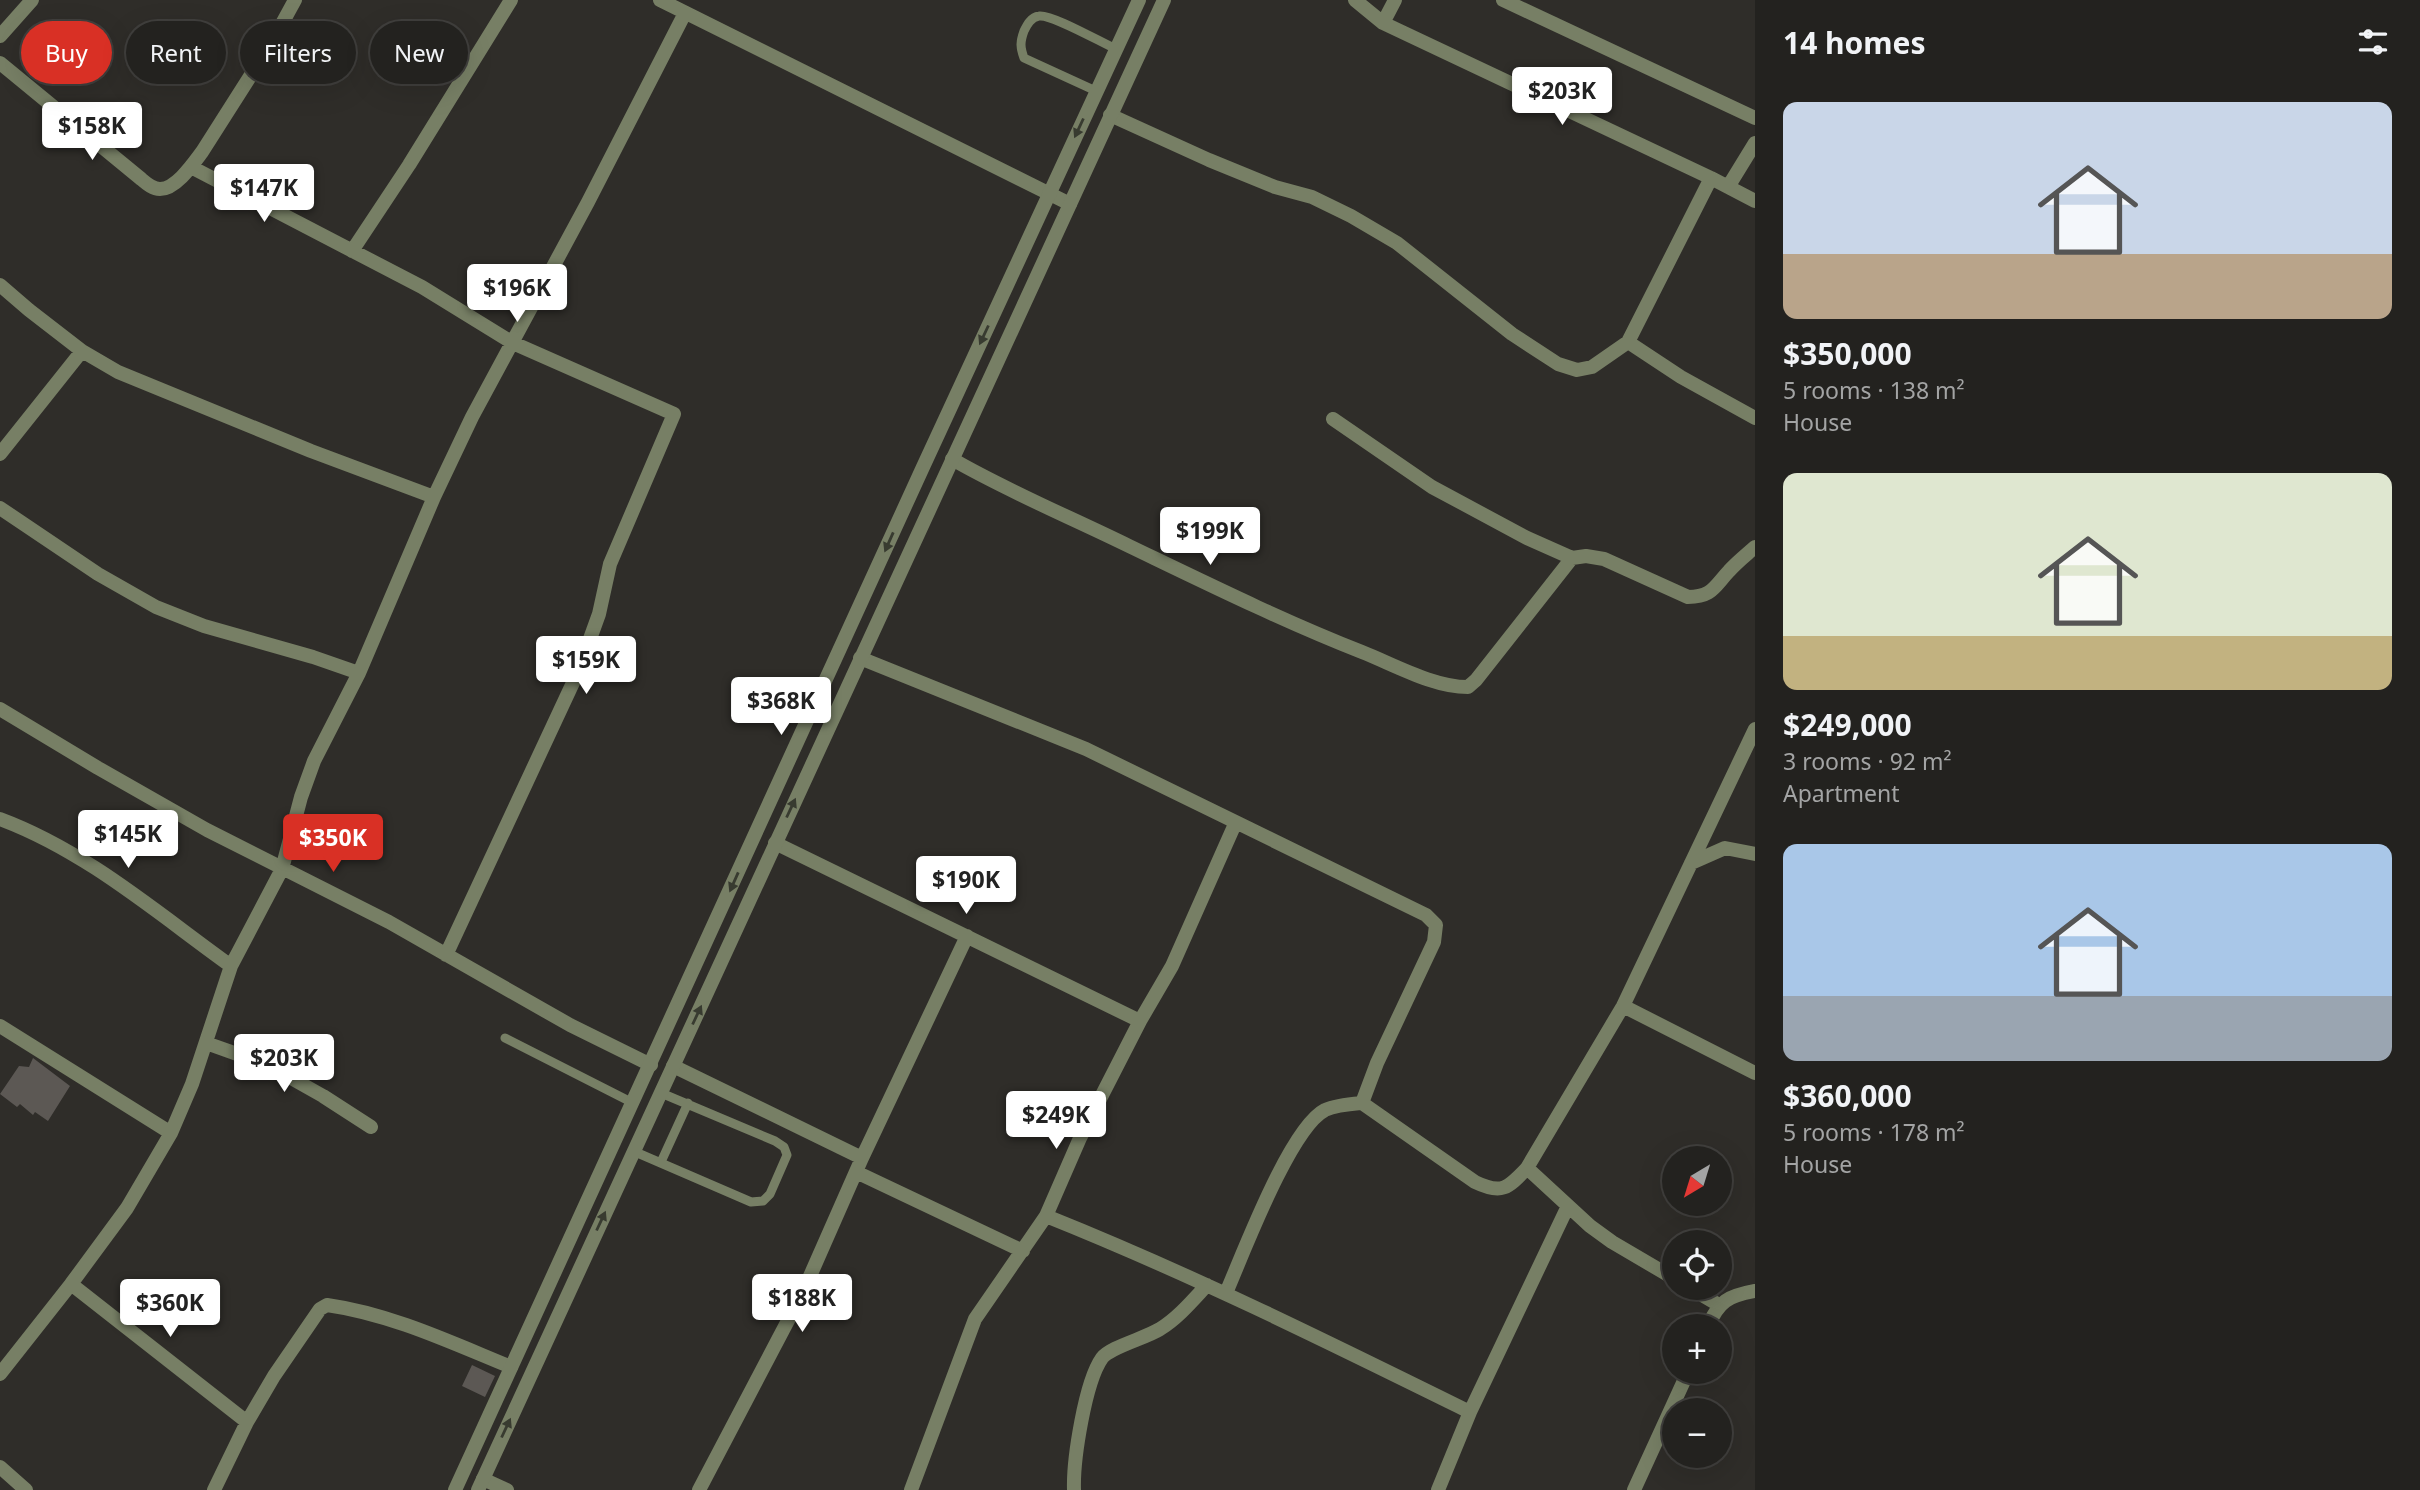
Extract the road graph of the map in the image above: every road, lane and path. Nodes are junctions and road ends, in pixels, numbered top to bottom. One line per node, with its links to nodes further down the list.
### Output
1 (32, 0): 12 (street)
2 (295, 0): 19 (street)
3 (511, 0): 25 (street)
4 (660, 0): 10 (street)
5 (1139, 0): 13 (street)
6 (1164, 0): 16 (street)
7 (1355, 0): 11 (street)
8 (1395, 0): 11 (street)
9 (1503, 0): 17 (street)
10 (685, 13): 22 (street); 28 (street)
11 (1383, 23): 20 (street)
12 (0, 36)
13 (1116, 49): 15 (street); 15 (lane)
14 (0, 63): 19 (street)
15 (1096, 91): 22 (street, one-way to 22)
16 (1111, 115): 24 (street); 27 (street)
17 (1755, 118)
18 (1755, 144): 21 (street)
19 (191, 167): 25 (street)
20 (1711, 178): 21 (street); 27 (street)
21 (1728, 187): 23 (street)
22 (1049, 192): 24 (street); 58 (street, one-way to 58)
23 (1755, 201)
24 (1070, 204): 33 (street)
25 (352, 251): 28 (street)
26 (0, 285): 29 (street)
27 (1628, 342): 30 (street)
28 (513, 343): 34 (street); 51 (street)
29 (82, 351): 32 (street); 34 (street)
30 (1755, 418)
31 (1334, 419): 37 (street)
32 (0, 454)
33 (952, 458): 37 (street); 38 (street)
34 (434, 497): 39 (street)
35 (0, 508): 39 (street)
36 (1755, 547): 37 (street)
37 (1572, 558)
38 (860, 658): 43 (street); 45 (street, one-way to 38)
39 (359, 673): 49 (street)
40 (0, 709): 49 (street)
41 (1755, 729): 44 (street)
42 (0, 819): 52 (street)
43 (1235, 824): 54 (street); 64 (street)
44 (1711, 824): 46 (street); 48 (street)
45 (775, 843): 50 (street); 59 (street, one-way to 45)
46 (1725, 848): 47 (street); 48 (street)
47 (1755, 855)
48 (1691, 863): 53 (street)
49 (282, 869): 51 (street); 52 (street)
50 (967, 936): 54 (street); 68 (street)
51 (446, 955): 58 (street)
52 (231, 967): 57 (street)
53 (1623, 1006): 60 (street); 70 (street)
54 (1140, 1021): 73 (street)
55 (1, 1029): 66 (street)
56 (506, 1038): 62 (lane)
57 (206, 1043): 65 (street); 66 (street)
58 (651, 1065): 62 (street)
59 (673, 1066): 61 (street); 68 (street)
60 (1755, 1073)
61 (661, 1093): 63 (lane); 67 (street)
62 (633, 1103): 83 (street)
63 (688, 1103): 69 (lane); 69 (lane)
64 (1362, 1103): 70 (street); 79 (street)
65 (371, 1127)
66 (171, 1133): 76 (street)
67 (633, 1151): 69 (lane); 89 (street, one-way to 67)
68 (862, 1158): 71 (street)
69 (661, 1162)
70 (1527, 1168): 72 (street)
71 (856, 1172): 74 (street); 94 (street)
72 (1568, 1206): 75 (street); 86 (street)
73 (1046, 1216): 74 (street); 77 (street)
74 (1023, 1251): 95 (street)
75 (1662, 1271)
76 (71, 1284): 84 (street); 87 (street)
77 (1207, 1285): 79 (street); 96 (street)
78 (1755, 1291): 81 (street)
79 (1226, 1293): 86 (street)
80 (1710, 1300): 81 (street)
81 (1719, 1305): 82 (street)
82 (1714, 1314)
83 (512, 1367): 87 (street); 92 (street)
84 (0, 1374)
85 (1683, 1384): 98 (street)
86 (1470, 1412): 97 (street)
87 (247, 1422): 91 (street)
88 (0, 1467): 90 (street)
89 (480, 1484): 93 (street)
90 (26, 1490)
91 (214, 1490)
92 (455, 1490)
93 (507, 1490)
94 (699, 1490)
95 (911, 1490)
96 (1074, 1490)
97 (1438, 1490)
98 (1634, 1490)

